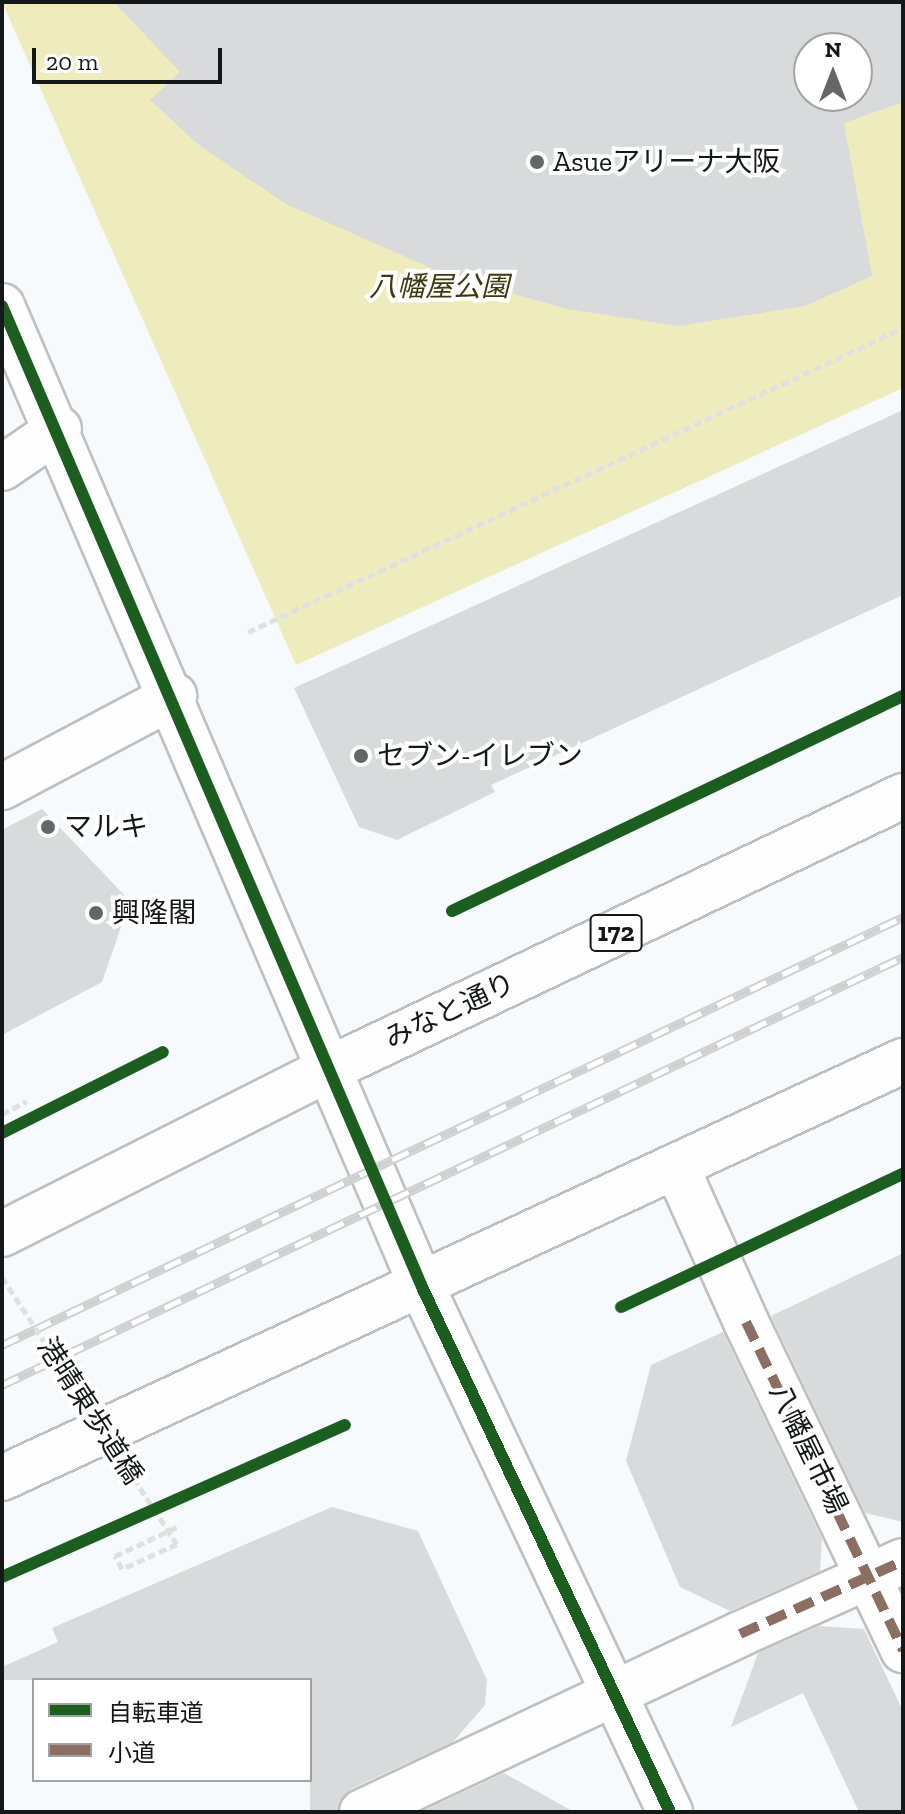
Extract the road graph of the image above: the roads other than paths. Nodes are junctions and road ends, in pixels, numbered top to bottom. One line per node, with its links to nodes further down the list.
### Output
1 (2, 306): 2 (main road)
2 (59, 429): 3 (main road); 4 (main road)
3 (2, 468)
4 (174, 696): 5 (main road); 8 (main road)
5 (2, 787)
6 (903, 796): 8 (main road, みなと通り / 172)
7 (903, 1061): 9 (main road)
8 (329, 1069): 10 (main road, みなと通り / 172); 11 (main road)
9 (676, 1166): 11 (main road); 13 (main road, 八幡屋市場)
10 (2, 1234)
11 (422, 1287): 12 (main road); 15 (main road)
12 (2, 1478)
13 (886, 1568): 14 (main road, 八幡屋市場); 15 (main road)
14 (903, 1650)
15 (612, 1692): 16 (main road); 17 (main road)
16 (362, 1812)
17 (670, 1812)

